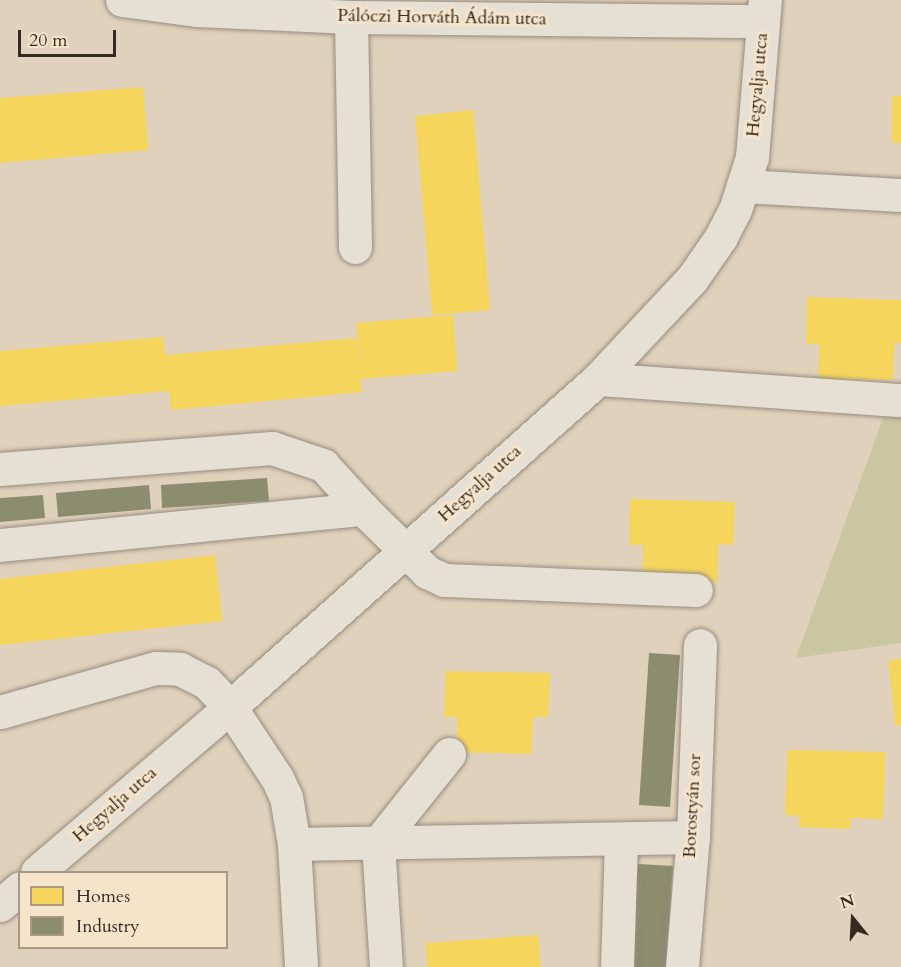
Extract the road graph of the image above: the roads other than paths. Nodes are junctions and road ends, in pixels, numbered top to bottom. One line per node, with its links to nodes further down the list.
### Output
1 (122, 0): 2 (street, Pálóczi Horváth Ádám utca)
2 (284, 7): 4 (street, Pálóczi Horváth Ádám utca)
3 (764, 10): 4 (street, Pálóczi Horváth Ádám utca); 5 (street, Hegyalja utca)
4 (351, 17): 7 (street)
5 (743, 186): 6 (street); 8 (street, Hegyalja utca)
6 (901, 195)
7 (355, 247)
8 (598, 379): 9 (street); 13 (street, Hegyalja utca)
9 (899, 400)
10 (0, 469): 11 (street)
11 (363, 509): 12 (street); 13 (street)
12 (0, 546)
13 (405, 550): 14 (street); 16 (street, Hegyalja utca)
14 (696, 590)
15 (700, 645): 19 (street, Borostyán sor)
16 (230, 707): 17 (street); 22 (street); 23 (street, Hegyalja utca)
17 (0, 712)
18 (449, 754): 21 (street)
19 (693, 837): 20 (street); 29 (street, Borostyán sor)
20 (621, 839): 21 (street); 28 (street)
21 (378, 843): 22 (street); 27 (street)
22 (294, 844): 26 (street)
23 (39, 871)
24 (18, 890): 25 (street)
25 (0, 905)
26 (301, 967)
27 (386, 967)
28 (617, 967)
29 (682, 967)

